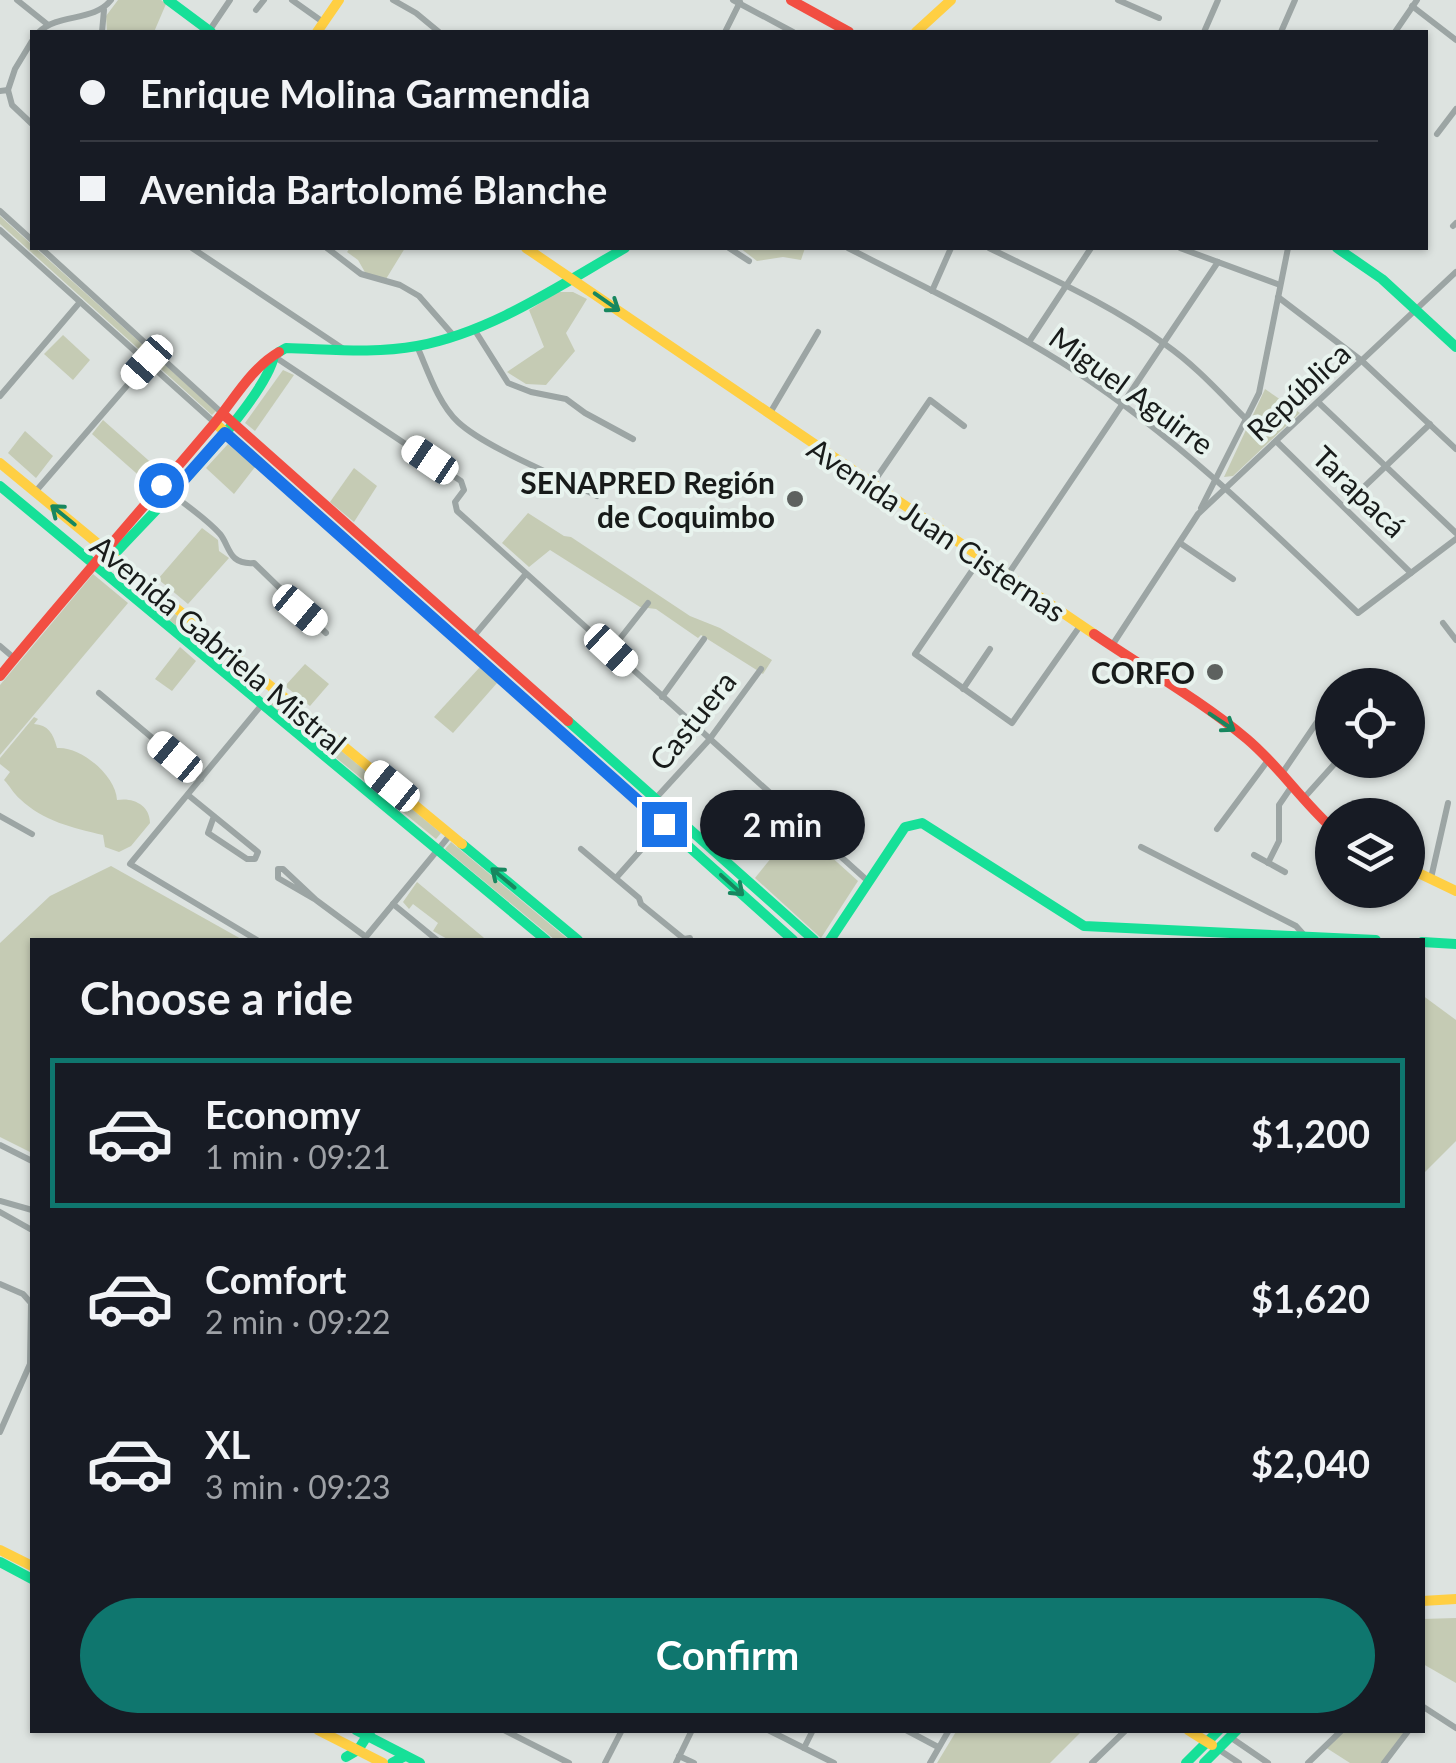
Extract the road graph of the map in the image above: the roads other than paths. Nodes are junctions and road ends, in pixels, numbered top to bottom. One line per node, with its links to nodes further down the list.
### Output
1 (17, 0): 19 (street)
2 (112, 0): 16 (street)
3 (168, 0): 23 (main road)
4 (230, 0): 24 (street)
5 (264, 0): 17 (street)
6 (292, 0): 20 (street)
7 (339, 0): 20 (main road)
8 (393, 0): 25 (street)
9 (791, 0): 28 (main road)
10 (951, 0): 29 (main road)
11 (1118, 0): 18 (street)
12 (1218, 0): 30 (street)
13 (1295, 0): 31 (street)
14 (738, 1): 26 (street); 27 (street)
15 (1415, 3): 32 (street); 33 (street)
16 (104, 10): 19 (street); 22 (street)
17 (256, 10)
18 (1158, 18)
19 (48, 24): 21 (street)
20 (320, 27)
21 (41, 30)
22 (102, 30)
23 (207, 30)
24 (211, 30)
25 (436, 30)
26 (726, 30)
27 (789, 30)
28 (845, 30)
29 (918, 30)
30 (1205, 30)
31 (1283, 30)
32 (1396, 30)
33 (1456, 40)
34 (30, 44): 35 (street)
35 (4, 90): 37 (street)
36 (1455, 111): 38 (street)
37 (30, 122)
38 (1437, 134)
39 (0, 210): 41 (street)
40 (0, 230): 63 (street)
41 (30, 238)
42 (43, 250): 65 (street)
43 (195, 250): 75 (street)
44 (329, 250): 69 (street)
45 (529, 250): 58 (main road, Avenida Juan Cisternas)
46 (622, 250): 58 (main road)
47 (732, 250): 55 (street)
48 (852, 250): 61 (street, Miguel Aguirre)
49 (950, 250): 61 (street)
50 (993, 250): 60 (street)
51 (1090, 250): 60 (street)
52 (1185, 250): 56 (street)
53 (1288, 250): 59 (street)
54 (1340, 250): 64 (main road)
55 (749, 261)
56 (1218, 262): 59 (street); 71 (street)
57 (1456, 272): 64 (street, República)
58 (573, 279): 66 (main road); 82 (main road, Avenida Juan Cisternas, one-way to 82)
59 (1280, 285): 62 (street)
60 (1068, 286): 70 (street); 71 (street)
61 (932, 292): 70 (street, Miguel Aguirre)
62 (1278, 297): 78 (street); 84 (street)
63 (80, 302): 68 (street); 79 (street)
64 (1418, 311): 73 (main road); 78 (street, República)
65 (124, 323): 68 (street); 74 (street)
66 (474, 329): 69 (main road); 88 (street)
67 (818, 332): 82 (street)
68 (115, 334): 77 (street)
69 (453, 336): 72 (main road)
70 (1028, 342): 81 (street, Miguel Aguirre)
71 (1164, 342): 81 (street); 84 (street)
72 (417, 346): 75 (main road); 100 (street)
73 (1456, 347)
74 (156, 352): 77 (street); 83 (street)
75 (347, 352): 76 (main road)
76 (274, 356): 83 (main road); 87 (main road); 111 (street)
77 (147, 362): 83 (street); 98 (street)
78 (1362, 362): 80 (street, República); 85 (street)
79 (0, 396)
80 (1320, 402): 89 (street, República); 92 (street)
81 (1122, 404): 93 (street, Miguel Aguirre); 112 (street)
82 (768, 415): 94 (main road, Avenida Juan Cisternas)
83 (219, 418): 87 (main road); 95 (main road)
84 (1246, 419): 93 (street)
85 (1430, 424): 90 (street); 92 (street)
86 (964, 426): 94 (street)
87 (229, 428): 99 (main road); 102 (main road)
88 (633, 439)
89 (1277, 442): 97 (street, República); 101 (street, Tarapacá)
90 (1456, 449)
91 (0, 462): 98 (main road, Avenida Gabriela Mistral)
92 (1386, 465): 101 (street); 104 (street)
93 (1215, 479): 97 (street, Miguel Aguirre); 103 (street)
94 (872, 484): 108 (main road, Avenida Juan Cisternas)
95 (161, 485): 99 (street); 106 (main road)
96 (0, 486): 109 (main road, Avenida Gabriela Mistral)
97 (1228, 489): 103 (street, República); 110 (street, Miguel Aguirre)
98 (35, 492): 106 (main road, Avenida Gabriela Mistral, one-way to 98)
99 (171, 494): 107 (main road); 117 (street)
100 (597, 496)
101 (1344, 506): 110 (street, Tarapacá)
102 (325, 512): 118 (main road); 147 (main road)
103 (1198, 514): 105 (street, República)
104 (1456, 536): 110 (street)
105 (1180, 543): 113 (street); 122 (street, República)
106 (104, 550): 107 (main road, Avenida Gabriela Mistral); 109 (main road)
107 (114, 558): 109 (main road); 128 (main road, Avenida Gabriela Mistral)
108 (980, 559): 112 (main road, Avenida Juan Cisternas); 129 (street)
109 (95, 564): 125 (main road); 132 (main road, Avenida Gabriela Mistral)
110 (1411, 573)
111 (526, 575): 118 (street); 124 (street)
112 (1006, 576): 116 (main road, Avenida Juan Cisternas)
113 (1233, 578)
114 (648, 603): 124 (street)
115 (1443, 624): 120 (street)
116 (1080, 626): 122 (main road, Avenida Juan Cisternas); 129 (street)
117 (326, 632)
118 (473, 638): 141 (main road)
119 (704, 639): 131 (street)
120 (1456, 640)
121 (0, 646): 125 (street)
122 (1111, 647): 135 (main road, Avenida Juan Cisternas, one-way to 135)
123 (990, 649): 129 (street)
124 (611, 650): 131 (street)
125 (15, 658): 127 (main road)
126 (761, 669): 134 (street, Castuera)
127 (0, 676)
128 (274, 690): 132 (street); 150 (main road, Avenida Gabriela Mistral)
129 (963, 690)
130 (98, 693): 138 (street)
131 (662, 696): 134 (street)
132 (262, 704): 138 (street); 153 (main road, Avenida Gabriela Mistral)
133 (1315, 724): 136 (street)
134 (709, 740): 141 (street, Castuera); 160 (street)
135 (1269, 759): 136 (main road, Avenida Juan Cisternas); 148 (street)
136 (1282, 772): 139 (main road, Avenida Juan Cisternas)
137 (1322, 778): 142 (street)
138 (201, 779): 140 (street)
139 (1292, 785): 142 (main road, Avenida Juan Cisternas); 155 (street)
140 (188, 795): 146 (street); 165 (street)
141 (656, 798): 173 (main road)
142 (1303, 799): 144 (main road, Avenida Juan Cisternas)
143 (1448, 803): 159 (street)
144 (1315, 811)
145 (0, 816): 149 (street)
146 (214, 816): 146 (street)
147 (664, 824): 158 (street); 172 (main road, one-way to 172)
148 (1217, 828)
149 (32, 834)
150 (450, 834): 153 (street); 170 (main road, Avenida Gabriela Mistral, one-way to 150)
151 (1141, 847): 164 (street)
152 (581, 848): 158 (street)
153 (438, 850): 163 (street); 169 (main road, Avenida Gabriela Mistral)
154 (1254, 856): 155 (street)
155 (1268, 863): 156 (street)
156 (1285, 872)
157 (1425, 876): 159 (main road)
158 (616, 878): 171 (street)
159 (1431, 879): 161 (main road)
160 (869, 882): 164 (main road); 174 (main road)
161 (1456, 891)
162 (316, 900): 162 (street); 166 (street)
163 (394, 904): 167 (street); 168 (street)
164 (1306, 936): 175 (main road)
165 (254, 938)
166 (364, 938)
167 (366, 938)
168 (435, 938)
169 (544, 938)
170 (576, 938)
171 (683, 938)
172 (791, 938)
173 (812, 938)
174 (831, 938)
175 (1341, 938)
176 (1425, 942): 177 (main road)
177 (1456, 944)
178 (0, 1145): 179 (street)
179 (30, 1160)
180 (0, 1201): 181 (street)
181 (16, 1204): 182 (street); 184 (street)
182 (30, 1209)
183 (0, 1212): 184 (street)
184 (9, 1218): 185 (street)
185 (30, 1229)
186 (0, 1284): 187 (street)
187 (30, 1302)
188 (30, 1364): 189 (street)
189 (1, 1428)
190 (0, 1550): 192 (main road)
191 (0, 1562): 193 (main road)
192 (30, 1565)
193 (30, 1578)
194 (1456, 1599): 195 (main road)
195 (1425, 1601)
196 (1425, 1709): 197 (street)
197 (1456, 1728)
198 (322, 1733): 216 (main road)
199 (370, 1733): 216 (main road); 217 (main road)
200 (510, 1733): 222 (street)
201 (620, 1733): 223 (street)
202 (691, 1733): 218 (street)
203 (774, 1733): 215 (street)
204 (812, 1733): 215 (street)
205 (912, 1733): 214 (street)
206 (947, 1733): 214 (street)
207 (1123, 1733): 227 (street)
208 (1193, 1733): 213 (main road)
209 (1217, 1733): 213 (main road)
210 (1339, 1733): 232 (street)
211 (1407, 1733): 233 (street)
212 (1234, 1734): 213 (main road); 231 (street)
213 (1212, 1745): 228 (main road); 229 (main road); 230 (street)
214 (938, 1747): 226 (street)
215 (804, 1748): 225 (street)
216 (348, 1754): 219 (main road)
217 (405, 1756): 220 (main road); 221 (main road)
218 (678, 1759): 224 (street)
219 (382, 1763)
220 (392, 1763)
221 (420, 1763)
222 (568, 1763)
223 (604, 1763)
224 (694, 1763)
225 (834, 1763)
226 (930, 1763)
227 (1092, 1763)
228 (1186, 1763)
229 (1204, 1763)
230 (1239, 1763)
231 (1268, 1763)
232 (1308, 1763)
233 (1384, 1763)

